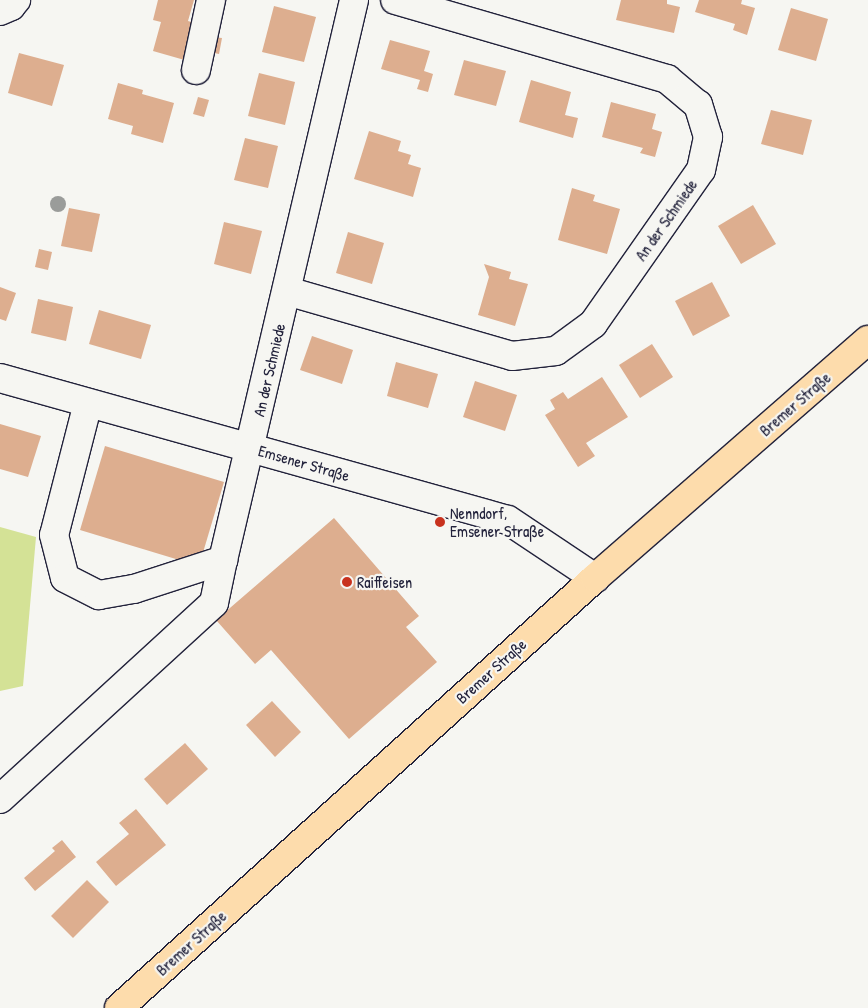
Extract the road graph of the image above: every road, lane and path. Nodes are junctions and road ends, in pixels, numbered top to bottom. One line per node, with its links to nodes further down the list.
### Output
1 (16, 0): 5 (street)
2 (211, 0): 6 (street)
3 (354, 0): 7 (street, An der Schmiede)
4 (395, 0): 7 (street, An der Schmiede)
5 (0, 11)
6 (196, 70)
7 (286, 291): 11 (street, An der Schmiede)
8 (868, 340): 13 (main road, Bremer Straße)
9 (0, 378): 10 (street, Emsener Straße)
10 (88, 402): 11 (street, Emsener Straße); 12 (street)
11 (251, 448): 12 (street, An der Schmiede); 13 (street, Emsener Straße)
12 (223, 560): 14 (street, An der Schmiede)
13 (594, 578): 15 (main road, Bremer Straße)
14 (0, 799)
15 (119, 1008)

